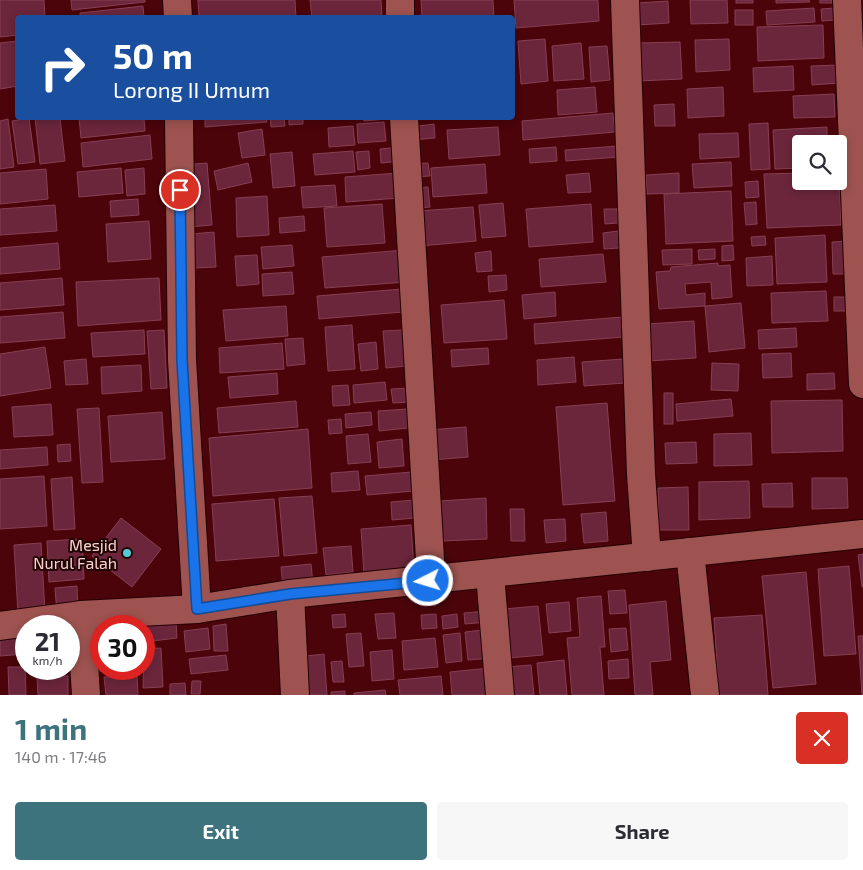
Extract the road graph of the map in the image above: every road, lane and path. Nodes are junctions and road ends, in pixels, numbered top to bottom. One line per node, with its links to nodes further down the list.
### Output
1 (177, 0): 5 (street)
2 (400, 0): 6 (street)
3 (625, 0): 12 (street)
4 (847, 0): 9 (street)
5 (178, 15)
6 (400, 15)
7 (179, 120): 16 (street)
8 (404, 120): 14 (street)
9 (863, 384)
10 (863, 534): 11 (street)
11 (690, 552): 12 (street); 22 (street)
12 (647, 557): 13 (street)
13 (490, 574): 14 (street); 21 (street)
14 (428, 581): 15 (street)
15 (290, 594): 16 (street); 20 (street)
16 (197, 609): 17 (street)
17 (81, 615): 18 (street); 19 (street)
18 (0, 626)
19 (86, 695)
20 (295, 695)
21 (500, 695)
22 (705, 695)

